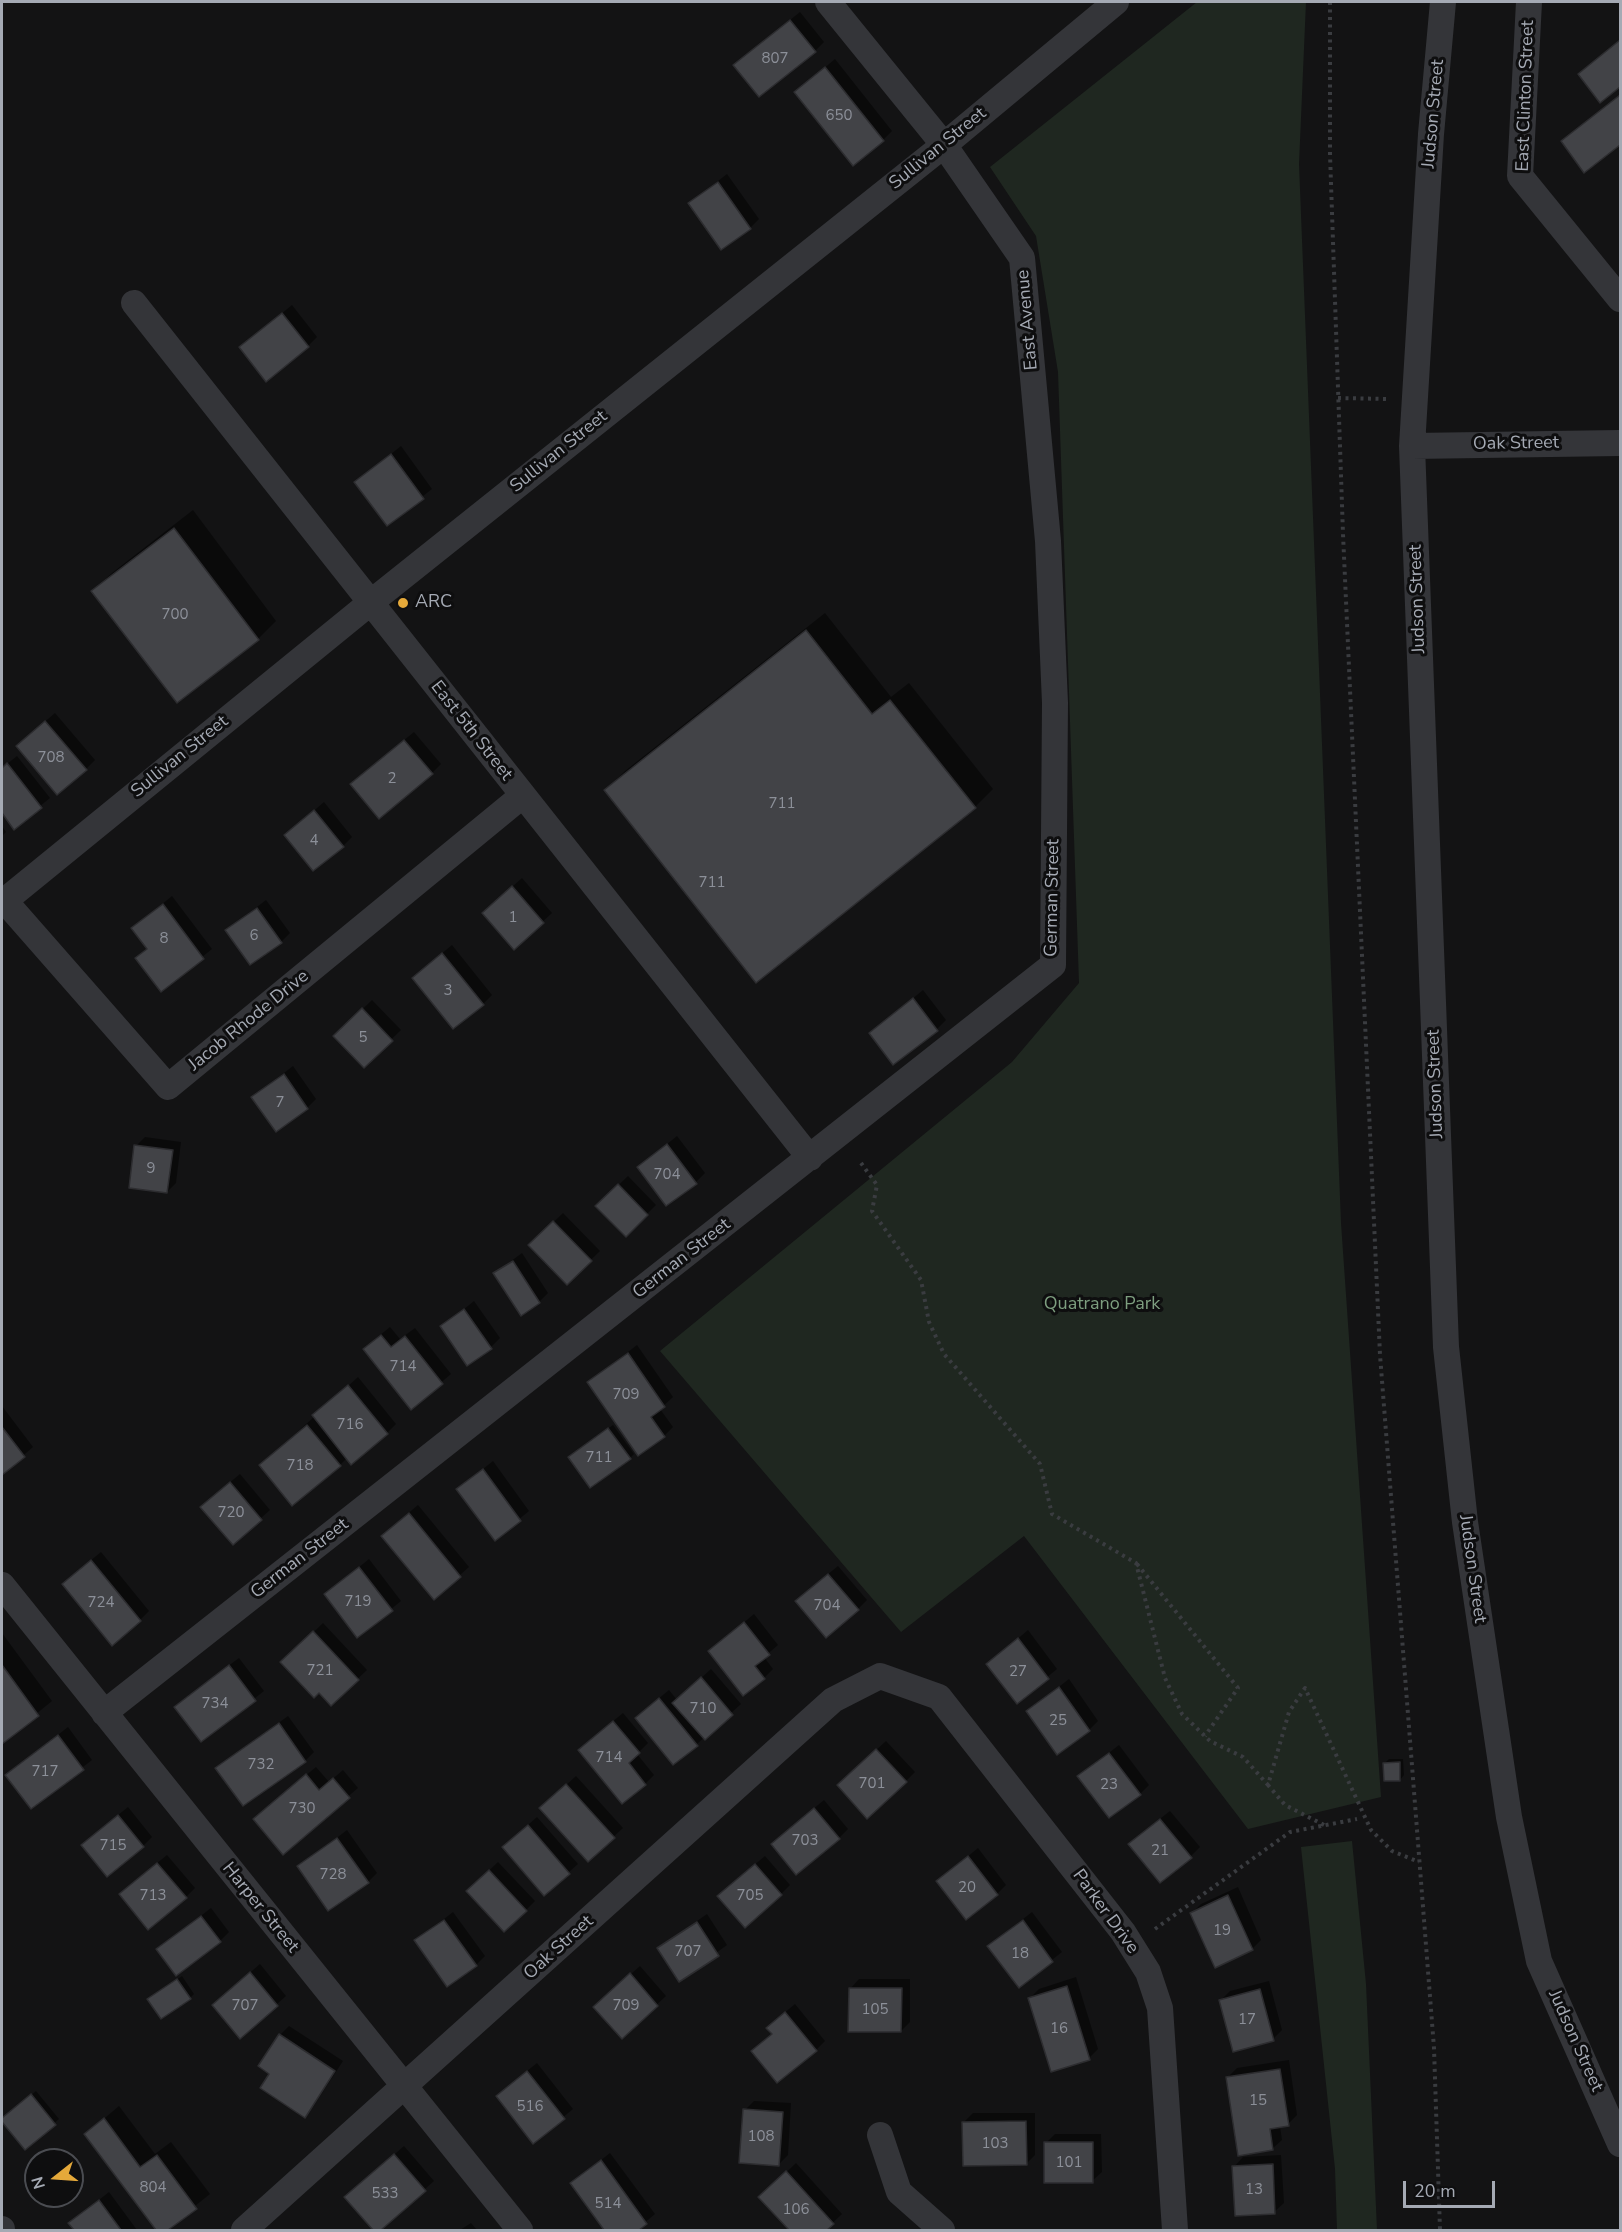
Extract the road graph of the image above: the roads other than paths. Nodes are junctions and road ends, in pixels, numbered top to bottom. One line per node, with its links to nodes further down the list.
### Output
1 (828, 2): 5 (street, East Avenue)
2 (1116, 2): 5 (street, Sullivan Street)
3 (1443, 2): 9 (street, Judson Street)
4 (1529, 2): 6 (street, East Clinton Street)
5 (944, 145): 10 (street, Sullivan Street); 11 (street, East Avenue)
6 (1620, 299)
7 (134, 303): 10 (street, East 5th Street)
8 (1620, 443): 9 (street, Oak Street)
9 (1412, 446): 20 (street, Judson Street)
10 (370, 603): 12 (street, East 5th Street); 13 (street, Sullivan Street)
11 (1055, 703): 14 (street, German Street)
12 (522, 796): 13 (street, Jacob Rhode Drive); 14 (street, East 5th Street)
13 (3, 902)
14 (810, 1158): 17 (street, German Street)
15 (2, 1585): 17 (street, Harper Street)
16 (880, 1676): 18 (street, Oak Street); 24 (street, Parker Drive)
17 (104, 1713): 18 (street, Harper Street)
18 (404, 2089): 21 (street, Oak Street); 22 (street, Harper Street)
19 (880, 2135): 23 (street)
20 (1620, 2144)
21 (244, 2230)
22 (520, 2230)
23 (942, 2230)
24 (1174, 2230)

